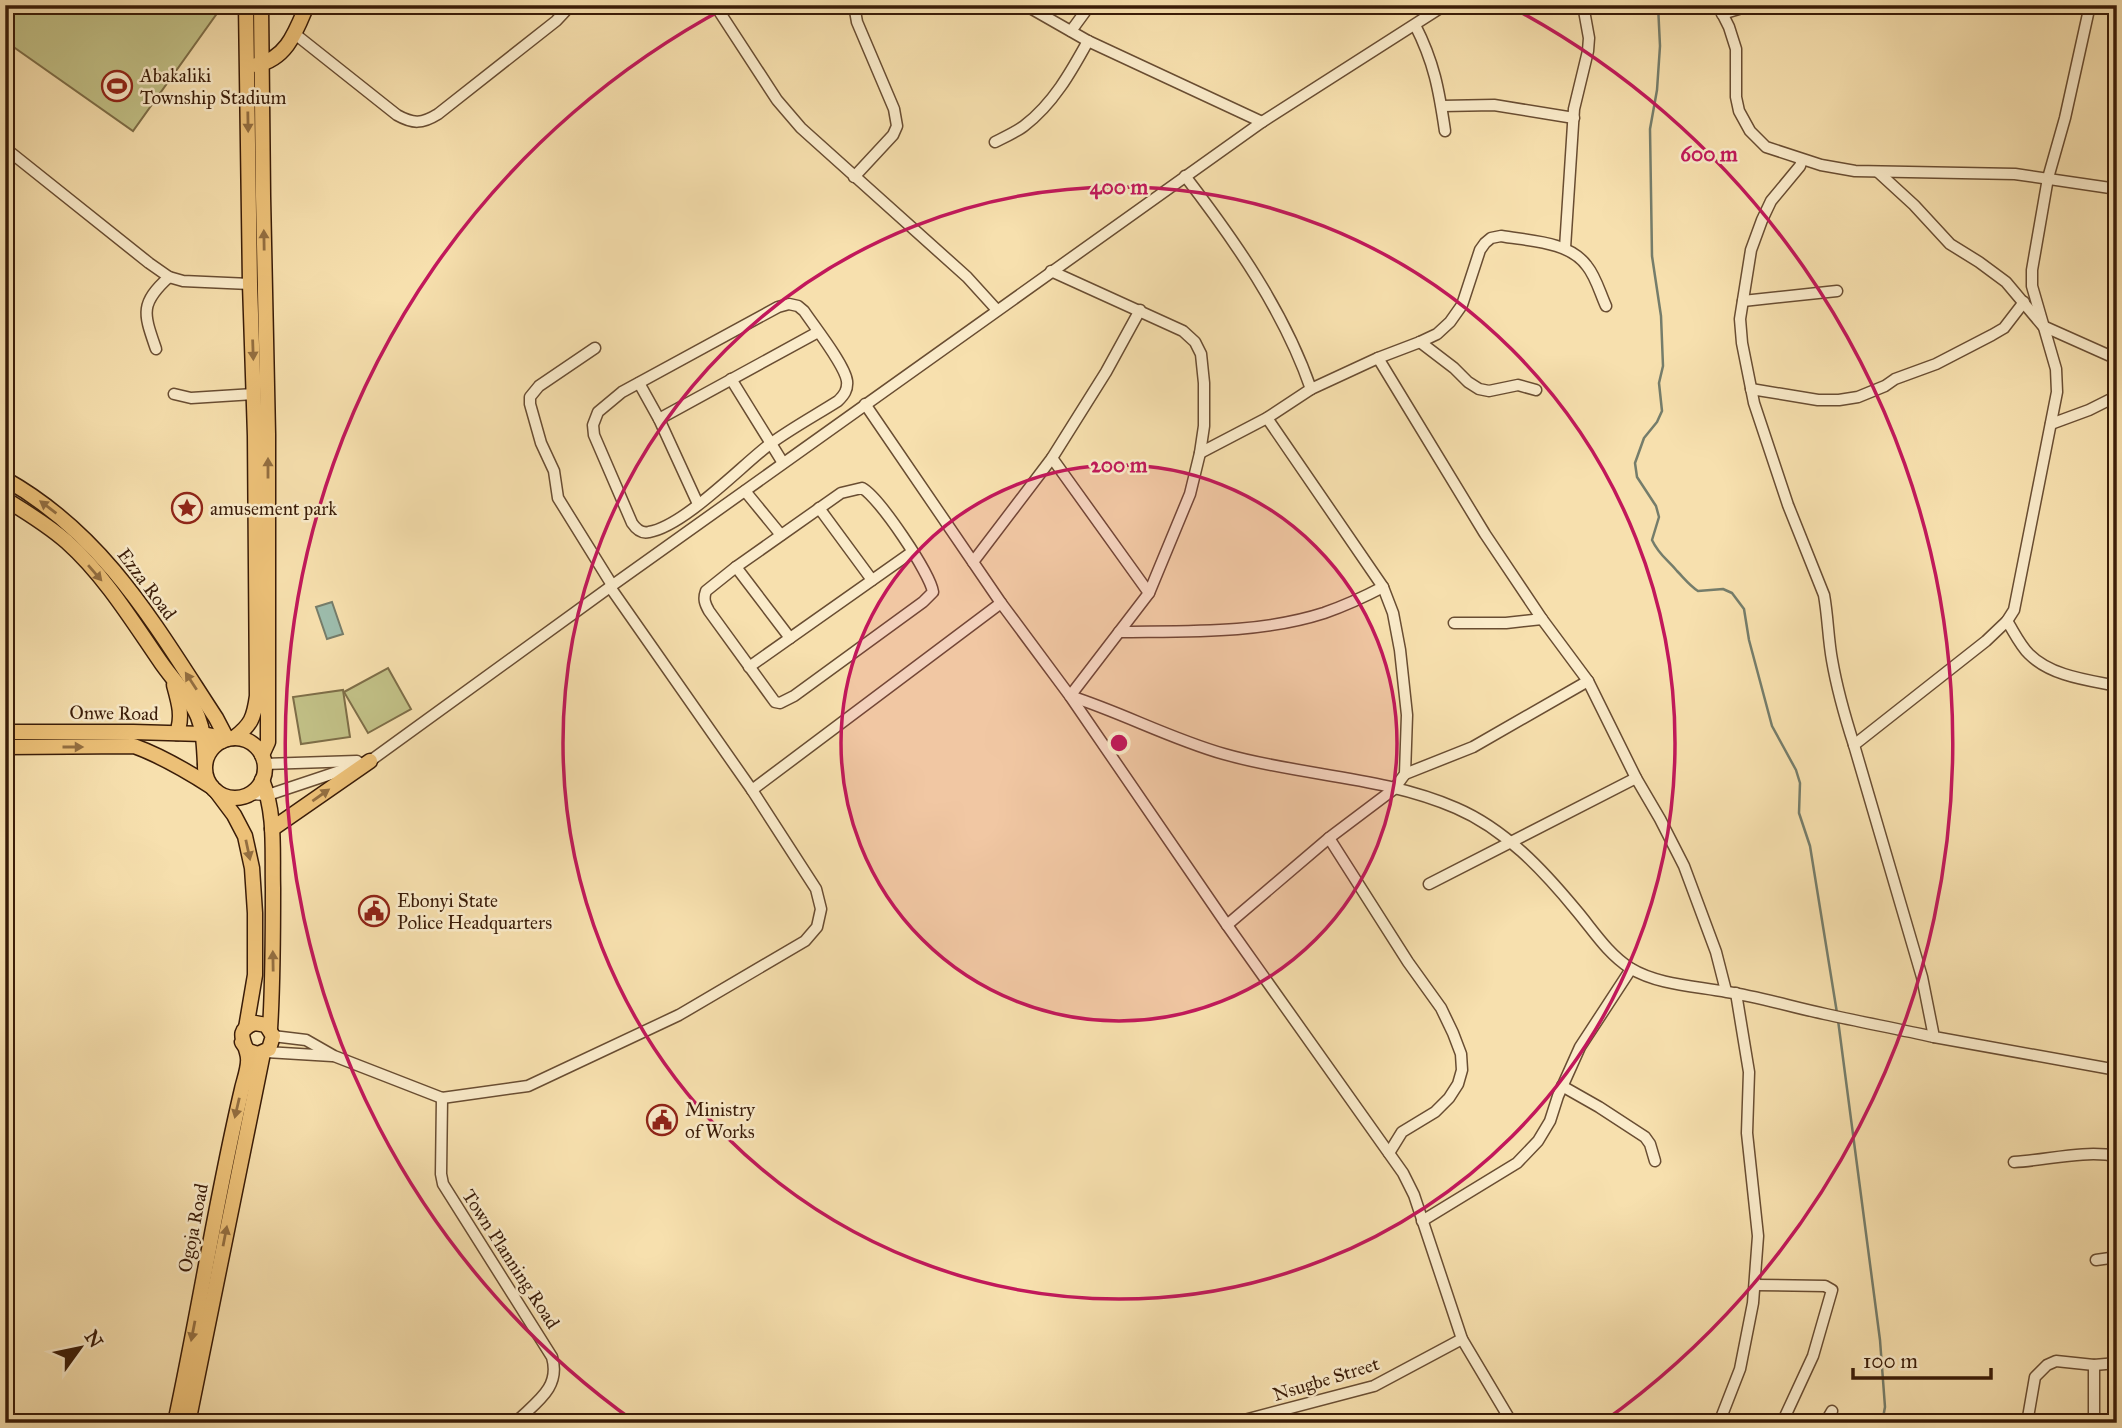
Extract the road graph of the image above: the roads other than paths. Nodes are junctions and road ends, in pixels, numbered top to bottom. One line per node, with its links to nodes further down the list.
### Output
1 (246, 5): 18 (main road)
2 (261, 5): 18 (main road)
3 (307, 5): 16 (main road)
4 (571, 5): 16 (street)
5 (715, 5): 28 (street)
6 (854, 5): 28 (street)
7 (1025, 5): 15 (street)
8 (1090, 5): 15 (street)
9 (1445, 5): 14 (street)
10 (1583, 5): 20 (street)
11 (1752, 5): 13 (street)
12 (2090, 5): 29 (street)
13 (1720, 9): 25 (street)
14 (1415, 24): 19 (street); 21 (street)
15 (1072, 31): 17 (street)
16 (295, 34): 18 (main road)
17 (1088, 41): 21 (street); 23 (street)
18 (254, 65): 34 (main road, one-way to 34); 94 (main road, one-way to 18)
19 (1442, 106): 20 (street); 22 (street)
20 (1574, 118): 31 (street)
21 (1262, 122): 27 (street)
22 (1445, 131)
23 (995, 142)
24 (5, 148): 33 (street)
25 (1802, 160): 26 (street); 36 (street)
26 (1877, 172): 29 (street); 37 (street)
27 (1185, 176): 32 (street); 50 (street)
28 (854, 177): 39 (street)
29 (2048, 178): 30 (street); 41 (street)
30 (2117, 189)
31 (1565, 248): 38 (street); 43 (street)
32 (1051, 271): 39 (street); 40 (street)
33 (169, 277): 34 (street); 45 (street)
34 (250, 284): 54 (main road, one-way to 54)
35 (1837, 291): 36 (street)
36 (1743, 301): 51 (street)
37 (2024, 302): 41 (street); 51 (street)
38 (1606, 306)
39 (997, 310): 56 (street)
40 (1140, 310): 61 (street); 62 (street)
41 (2043, 326): 47 (street); 59 (street)
42 (818, 332): 48 (street); 49 (street); 60 (street)
43 (1420, 342): 46 (street); 52 (street)
44 (595, 348): 73 (street)
45 (156, 349)
46 (1378, 358): 50 (street); 77 (street)
47 (2117, 359)
48 (731, 379): 58 (street); 60 (street)
49 (639, 383): 58 (street); 66 (street)
50 (1311, 389): 57 (street)
51 (1751, 389): 92 (street)
52 (1536, 390)
53 (174, 394): 54 (street)
54 (254, 394): 91 (main road)
55 (2117, 396): 59 (street)
56 (865, 404): 63 (street); 70 (street)
57 (1267, 418): 61 (street); 74 (street)
58 (659, 419): 66 (street)
59 (2051, 424): 78 (street)
60 (771, 443): 63 (street); 66 (street)
61 (1200, 453): 75 (street)
62 (1052, 458): 70 (street); 75 (street)
63 (783, 463): 65 (street)
64 (7, 489): 83 (main road, Ezza Road, one-way to 83); 91 (main road, Ezza Road, one-way to 64)
65 (744, 491): 68 (street); 73 (street)
66 (698, 504)
67 (819, 508): 68 (street); 69 (street); 72 (street)
68 (781, 535): 71 (street)
69 (912, 552): 72 (street); 82 (street)
70 (973, 562): 76 (street)
71 (736, 567): 81 (street); 82 (street)
72 (872, 579): 81 (street)
73 (611, 586): 95 (street); 102 (street)
74 (1383, 587): 80 (street); 97 (street)
75 (1149, 593): 80 (street)
76 (1001, 603): 86 (street); 102 (street)
77 (1542, 619): 79 (street); 84 (street)
78 (2007, 621): 85 (street); 92 (street)
79 (1454, 623)
80 (1119, 632): 86 (street)
81 (790, 638): 82 (street)
82 (748, 667)
83 (173, 680): 88 (main road); 89 (main road, Ezza Road)
84 (1588, 681): 97 (street); 98 (street)
85 (2117, 686)
86 (1070, 696): 101 (street); 109 (street)
87 (5, 732): 88 (main road, Onwe Road); 90 (main road)
88 (177, 733): 89 (main road, Onwe Road)
89 (203, 734): 91 (main road, Onwe Road); 96 (main road, Ezza Road)
90 (5, 738)
91 (228, 739): 94 (main road); 96 (main road)
92 (1854, 745): 114 (street)
93 (5, 747): 100 (main road, Onwe Road, one-way to 100)
94 (263, 760): 95 (street); 99 (main road)
95 (370, 761): 104 (street); 105 (main road, one-way to 95)
96 (205, 764): 100 (main road)
97 (1405, 774): 101 (street)
98 (1636, 778): 107 (street); 111 (street)
99 (262, 780): 103 (main road); 104 (main road)
100 (214, 789): 103 (main road); 113 (main road, Ogoja Road, one-way to 113)
101 (1394, 789): 106 (street); 107 (street)
102 (752, 790): 119 (street)
103 (249, 794): 104 (street)
104 (268, 795): 105 (main road)
105 (272, 829): 112 (main road, one-way to 105)
106 (1329, 838): 109 (street); 120 (street)
107 (1510, 841): 108 (street); 110 (street)
108 (1429, 884)
109 (1227, 925): 120 (street)
110 (1632, 969): 111 (street); 118 (street)
111 (1731, 992): 114 (street); 127 (street)
112 (271, 1032): 113 (main road); 115 (main road); 116 (street)
113 (244, 1035): 115 (main road); 132 (main road, Ogoja Road, one-way to 132)
114 (1934, 1037): 117 (street)
115 (265, 1052): 116 (street); 133 (main road, Ogoja Road, one-way to 115)
116 (334, 1056): 119 (street)
117 (2117, 1070)
118 (1562, 1086): 122 (street); 124 (street)
119 (442, 1098): 134 (street, Town Planning Road)
120 (1389, 1153): 124 (street)
121 (2117, 1156): 123 (street)
122 (1655, 1161)
123 (2014, 1162)
124 (1422, 1221): 128 (street)
125 (2117, 1257): 126 (street)
126 (2096, 1260)
127 (1755, 1285): 137 (street); 138 (street)
128 (1462, 1339): 135 (street, Nsugbe Street); 136 (street)
129 (2117, 1363): 130 (street)
130 (2094, 1365): 140 (street); 141 (street)
131 (1832, 1411): 139 (street)
132 (175, 1423)
133 (188, 1423)
134 (515, 1423)
135 (1233, 1423)
136 (1512, 1423)
137 (1719, 1423)
138 (1782, 1423)
139 (1825, 1423)
140 (2027, 1423)
141 (2094, 1423)

